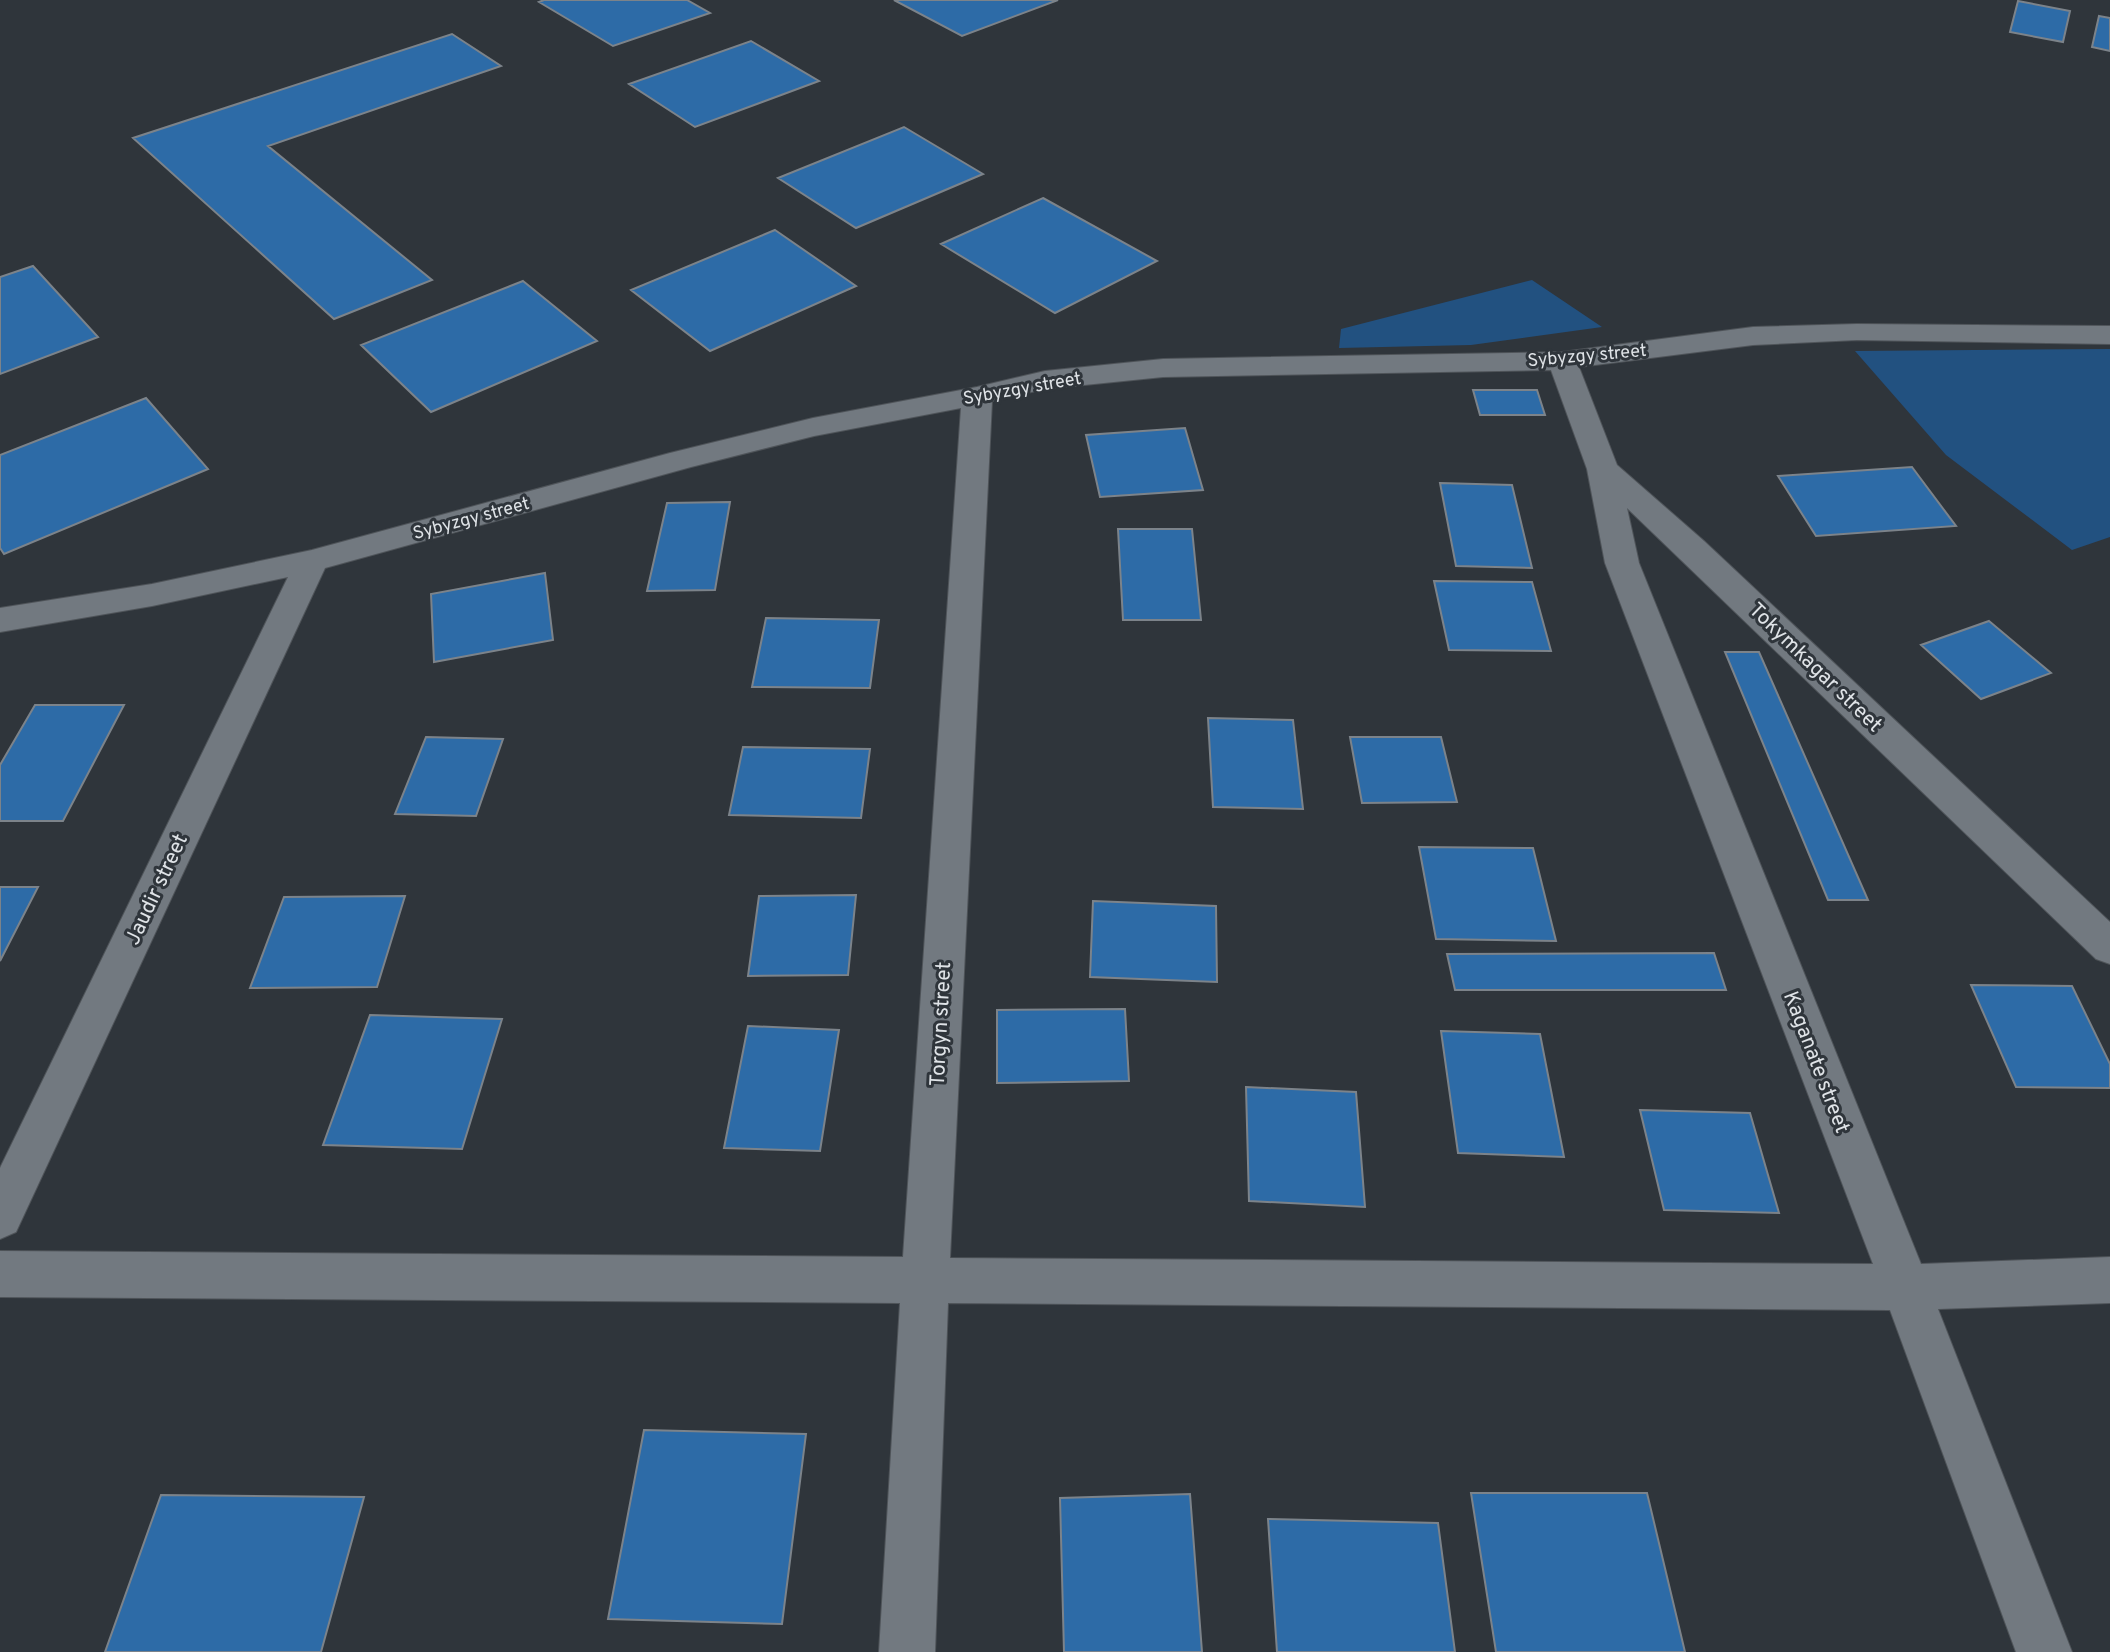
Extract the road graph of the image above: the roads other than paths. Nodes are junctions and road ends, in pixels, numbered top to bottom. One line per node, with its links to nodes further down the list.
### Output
1 (2110, 335): 2 (street, Sybyzgy street)
2 (1562, 361): 3 (street, Sybyzgy street); 4 (street, Tokymkagar street)
3 (977, 396): 5 (street, Sybyzgy street); 10 (street, Torgyn street)
4 (1603, 469): 7 (street, Tokymkagar street); 12 (street, Kaganate street)
5 (312, 561): 6 (street, Sybyzgy street); 8 (street, Jaudir street)
6 (0, 620)
7 (2110, 947)
8 (0, 1217)
9 (0, 1274): 10 (street)
10 (925, 1279): 12 (street); 13 (street, Torgyn street)
11 (2110, 1280): 12 (street)
12 (1906, 1287): 14 (street, Kaganate street)
13 (907, 1652)
14 (2044, 1652)

